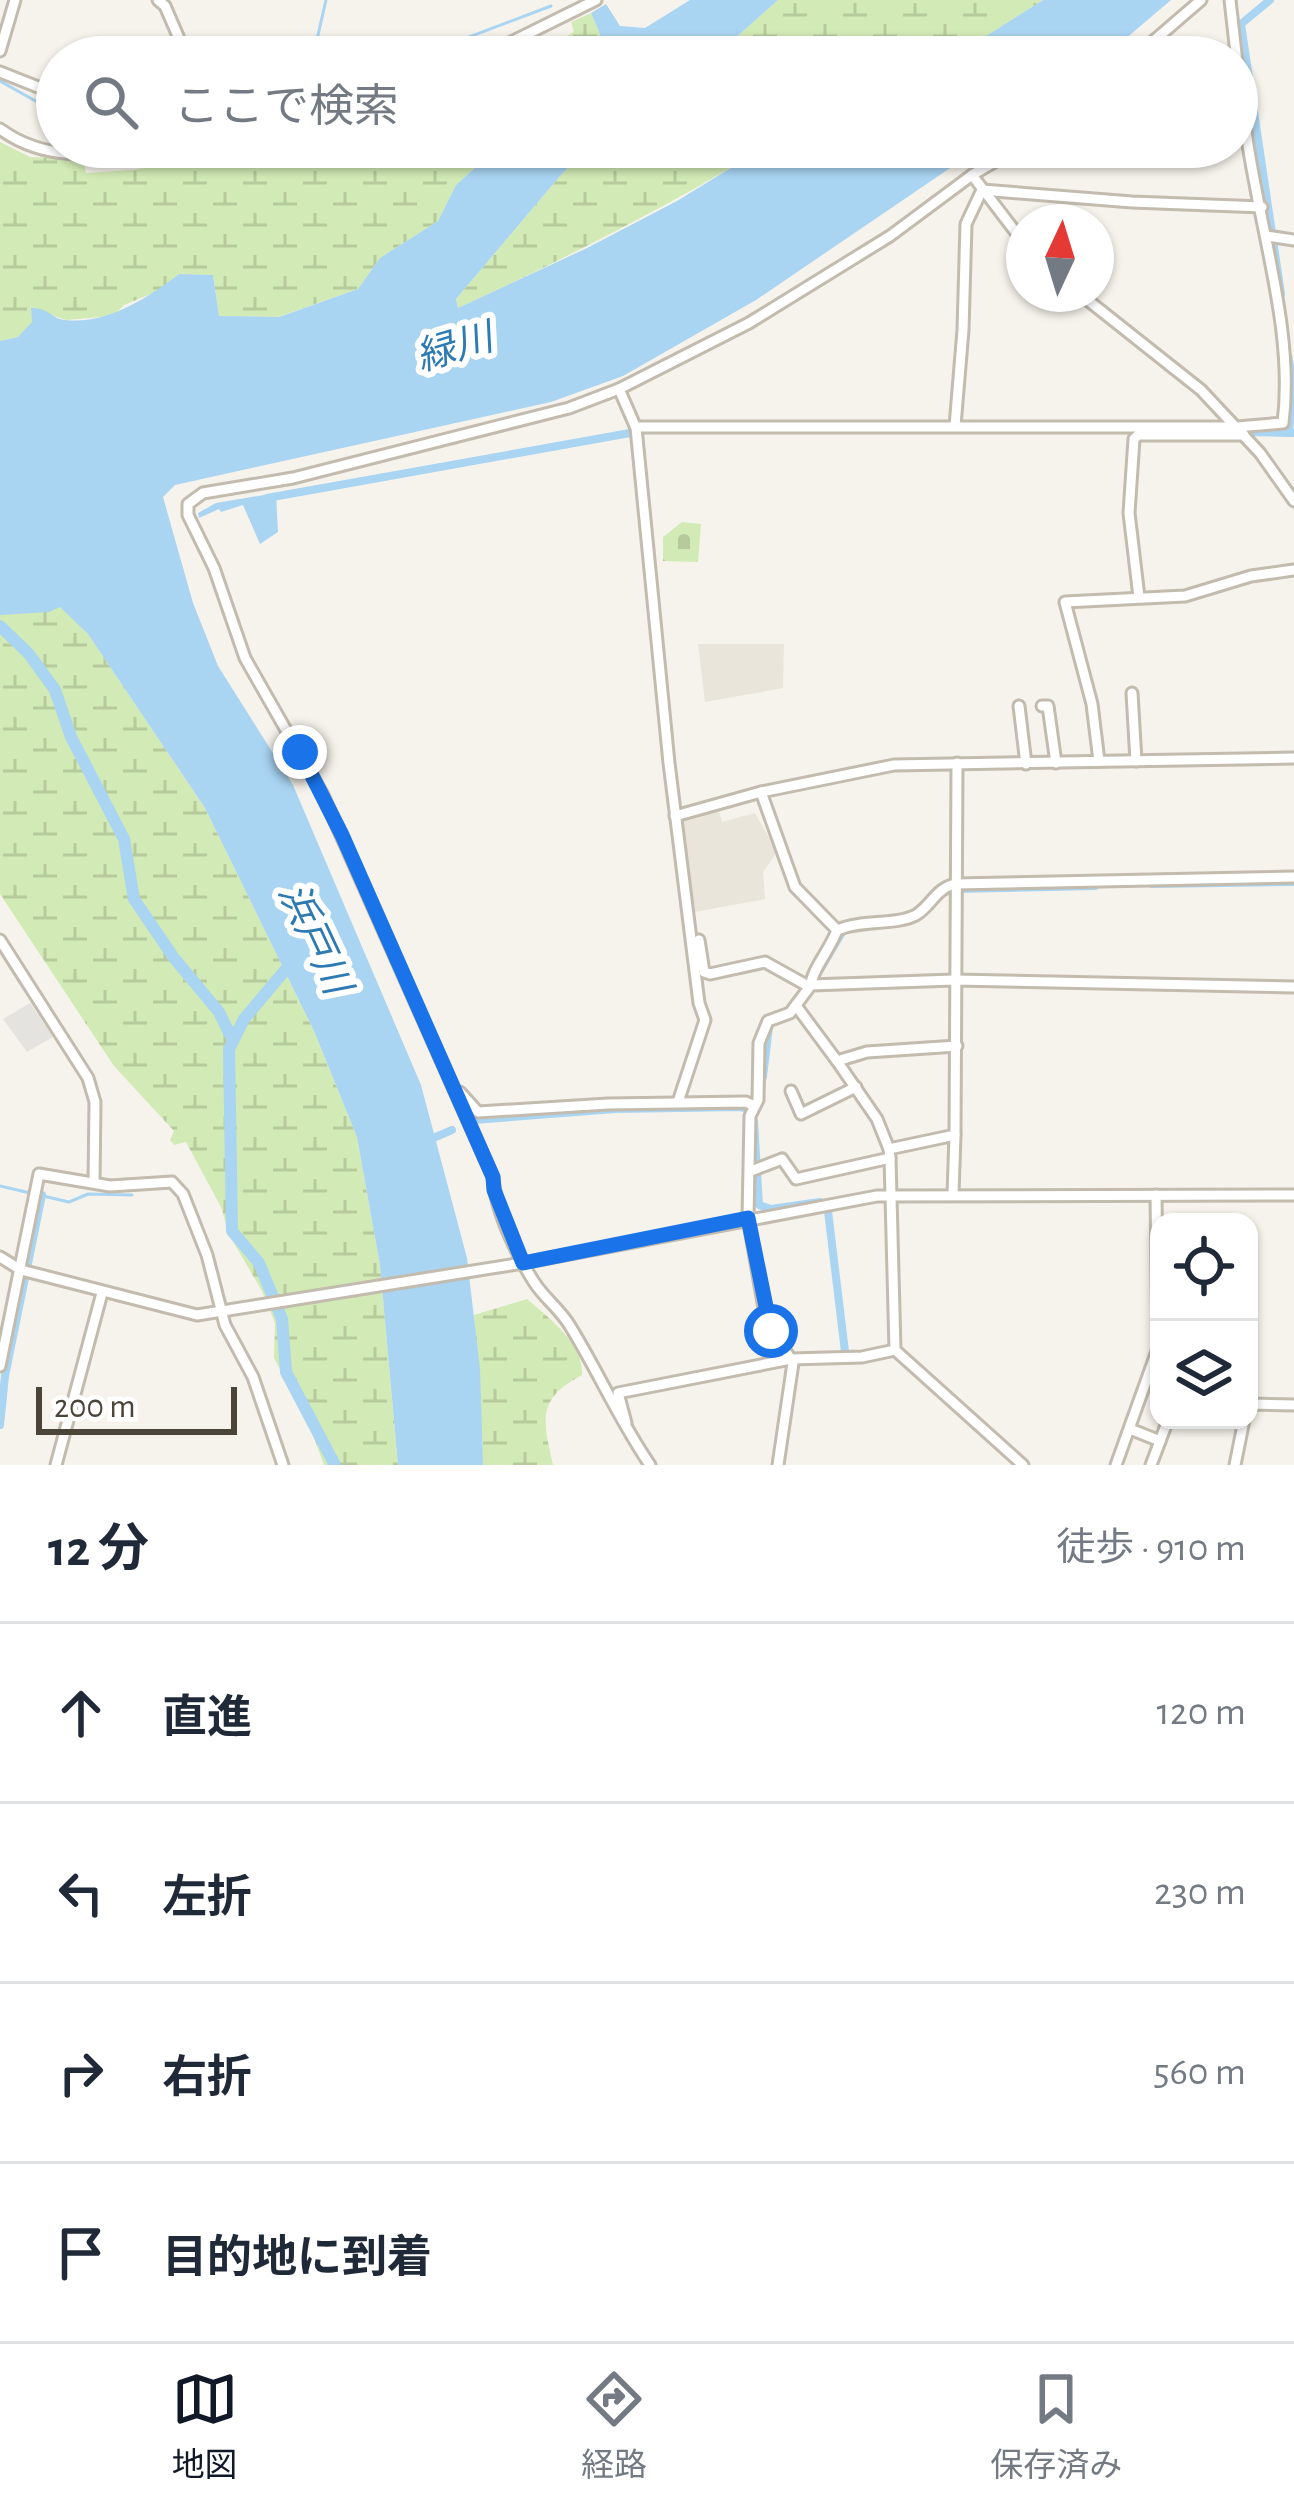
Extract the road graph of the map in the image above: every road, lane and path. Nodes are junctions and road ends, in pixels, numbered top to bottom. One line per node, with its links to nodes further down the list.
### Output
1 (15, 0): 10 (street)
2 (158, 0): 6 (street)
3 (596, 0): 7 (street)
4 (1230, 0): 9 (street)
5 (1201, 2): 8 (street)
6 (178, 36)
7 (523, 36)
8 (1160, 36)
9 (1235, 36)
10 (0, 51)
11 (0, 72): 12 (street)
12 (36, 86)
13 (0, 129): 14 (street)
14 (36, 148)
15 (983, 168): 17 (street)
16 (1252, 168): 19 (street)
17 (971, 175): 18 (street); 24 (street)
18 (982, 190): 19 (street); 20 (street); 25 (street)
19 (1262, 207): 21 (street)
20 (1006, 220)
21 (1271, 236): 22 (street); 27 (street)
22 (1294, 240)
23 (1103, 312): 27 (street)
24 (619, 389): 26 (street); 54 (street)
25 (955, 426): 26 (street); 27 (street)
26 (636, 430): 41 (street)
27 (1240, 431): 28 (street); 30 (street)
28 (1294, 501)
29 (1294, 570): 30 (street)
30 (1139, 597): 35 (street)
31 (1132, 693): 36 (street)
32 (1019, 706): 39 (street)
33 (1042, 706): 38 (street)
34 (1294, 758): 36 (street)
35 (1099, 761): 36 (street); 38 (street)
36 (1136, 761)
37 (956, 763): 39 (street); 40 (street); 43 (street)
38 (1056, 763): 39 (street)
39 (1026, 764)
40 (761, 792): 41 (street); 44 (street)
41 (675, 816): 46 (street)
42 (1294, 878): 43 (street)
43 (955, 887): 44 (street); 47 (street)
44 (837, 930): 48 (street)
45 (0, 940): 61 (street)
46 (693, 941): 48 (street); 56 (street)
47 (954, 980): 48 (street); 49 (street); 51 (street)
48 (809, 985): 50 (street)
49 (1294, 987)
50 (798, 1008): 52 (street); 57 (street)
51 (957, 1046): 52 (street); 58 (street)
52 (836, 1061): 53 (street)
53 (856, 1087): 55 (street); 59 (street)
54 (456, 1093): 56 (street); 68 (street)
55 (795, 1094)
56 (678, 1102): 57 (street)
57 (753, 1109): 60 (street)
58 (955, 1136): 59 (street); 63 (street)
59 (890, 1153): 60 (street); 62 (street)
60 (754, 1170): 66 (street)
61 (94, 1182): 69 (street); 71 (street)
62 (890, 1195): 63 (street); 66 (street); 72 (street)
63 (953, 1195): 64 (street)
64 (1156, 1195): 65 (street); 75 (street)
65 (1294, 1195)
66 (748, 1218): 68 (street); 73 (street)
67 (3, 1263): 69 (street)
68 (519, 1263): 71 (street); 82 (street)
69 (25, 1271): 70 (street); 74 (street)
70 (102, 1293): 71 (street); 84 (street)
71 (226, 1311): 85 (street)
72 (895, 1350): 73 (street); 88 (street)
73 (791, 1359): 82 (street); 87 (street)
74 (0, 1366)
75 (1143, 1386): 76 (street); 79 (street)
76 (1150, 1387)
77 (1258, 1404): 78 (street)
78 (1294, 1405)
79 (1130, 1429): 83 (street); 89 (street)
80 (1165, 1429): 83 (street)
81 (1242, 1429): 91 (street)
82 (629, 1434): 86 (street)
83 (1160, 1441): 90 (street)
84 (56, 1465)
85 (284, 1465)
86 (650, 1465)
87 (778, 1465)
88 (1023, 1465)
89 (1116, 1465)
90 (1151, 1465)
91 (1234, 1465)

